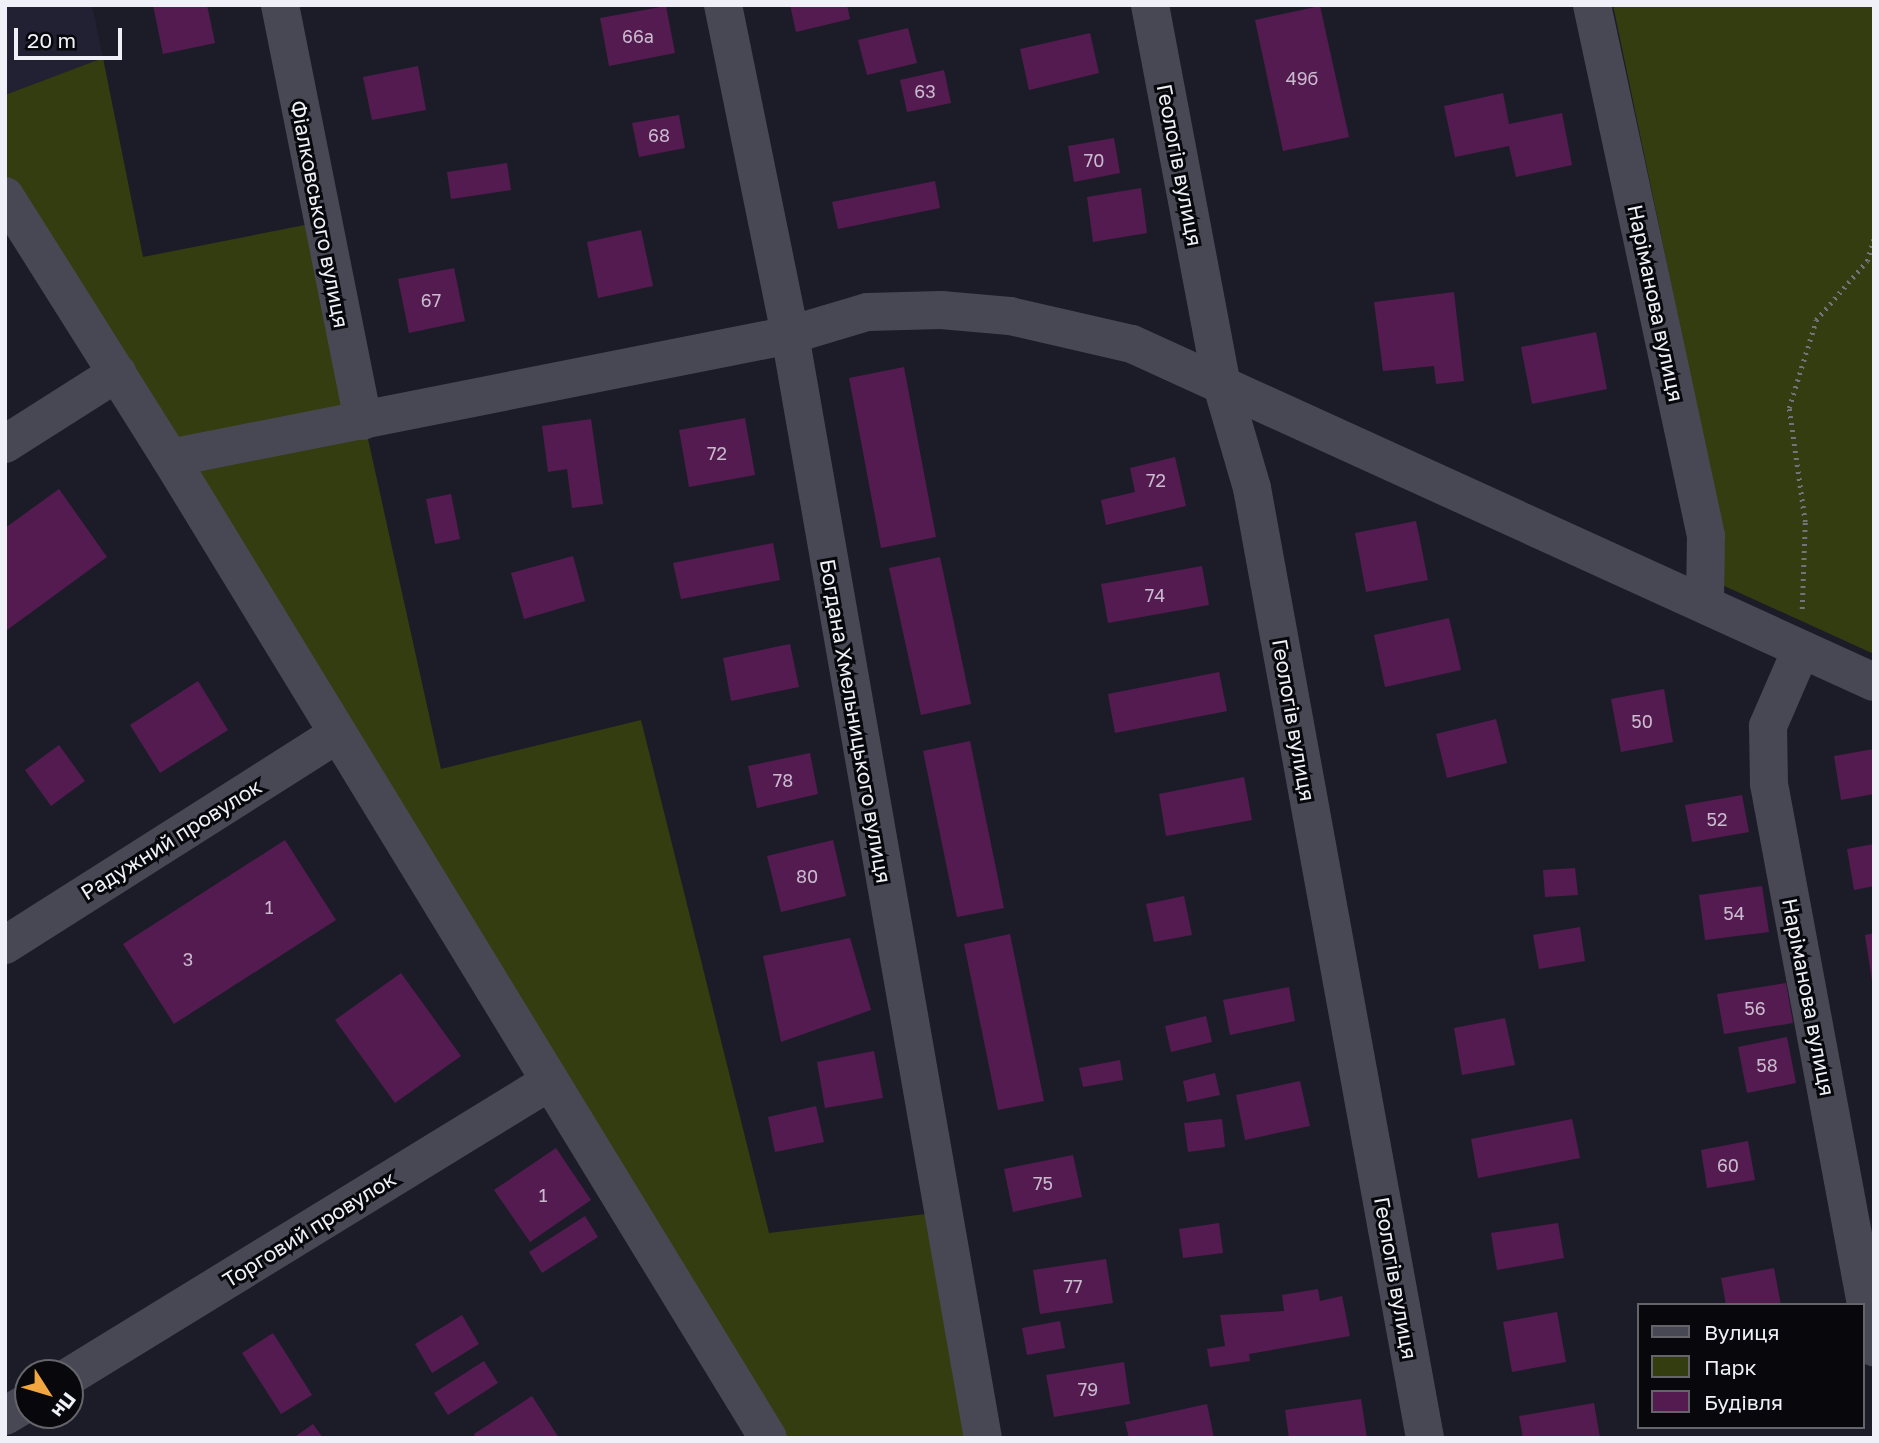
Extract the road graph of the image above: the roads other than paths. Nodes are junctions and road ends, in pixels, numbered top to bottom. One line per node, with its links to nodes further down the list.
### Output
1 (280, 5): 9 (street, Фіалковського вулиця)
2 (723, 5): 6 (street, Богдана Хмельницького вулиця)
3 (1150, 5): 8 (street, Геологів вулиця)
4 (1591, 5): 12 (street, Наріманова вулиця)
5 (5, 196): 7 (street)
6 (790, 335): 8 (street); 9 (street); 21 (street, Богдана Хмельницького вулиця)
7 (117, 373): 10 (street); 11 (street)
8 (1221, 382): 12 (street); 22 (street, Геологів вулиця)
9 (363, 421): 11 (street)
10 (5, 444)
11 (170, 458): 15 (street)
12 (1705, 603): 13 (street)
13 (1800, 652): 14 (street); 18 (street, Наріманова вулиця)
14 (1874, 682)
15 (338, 734): 16 (street, Радужний провулок); 17 (street)
16 (5, 945)
17 (549, 1082): 19 (street, Торговий провулок); 20 (street)
18 (1874, 1347)
19 (84, 1367)
20 (756, 1434)
21 (983, 1438)
22 (1425, 1438)

